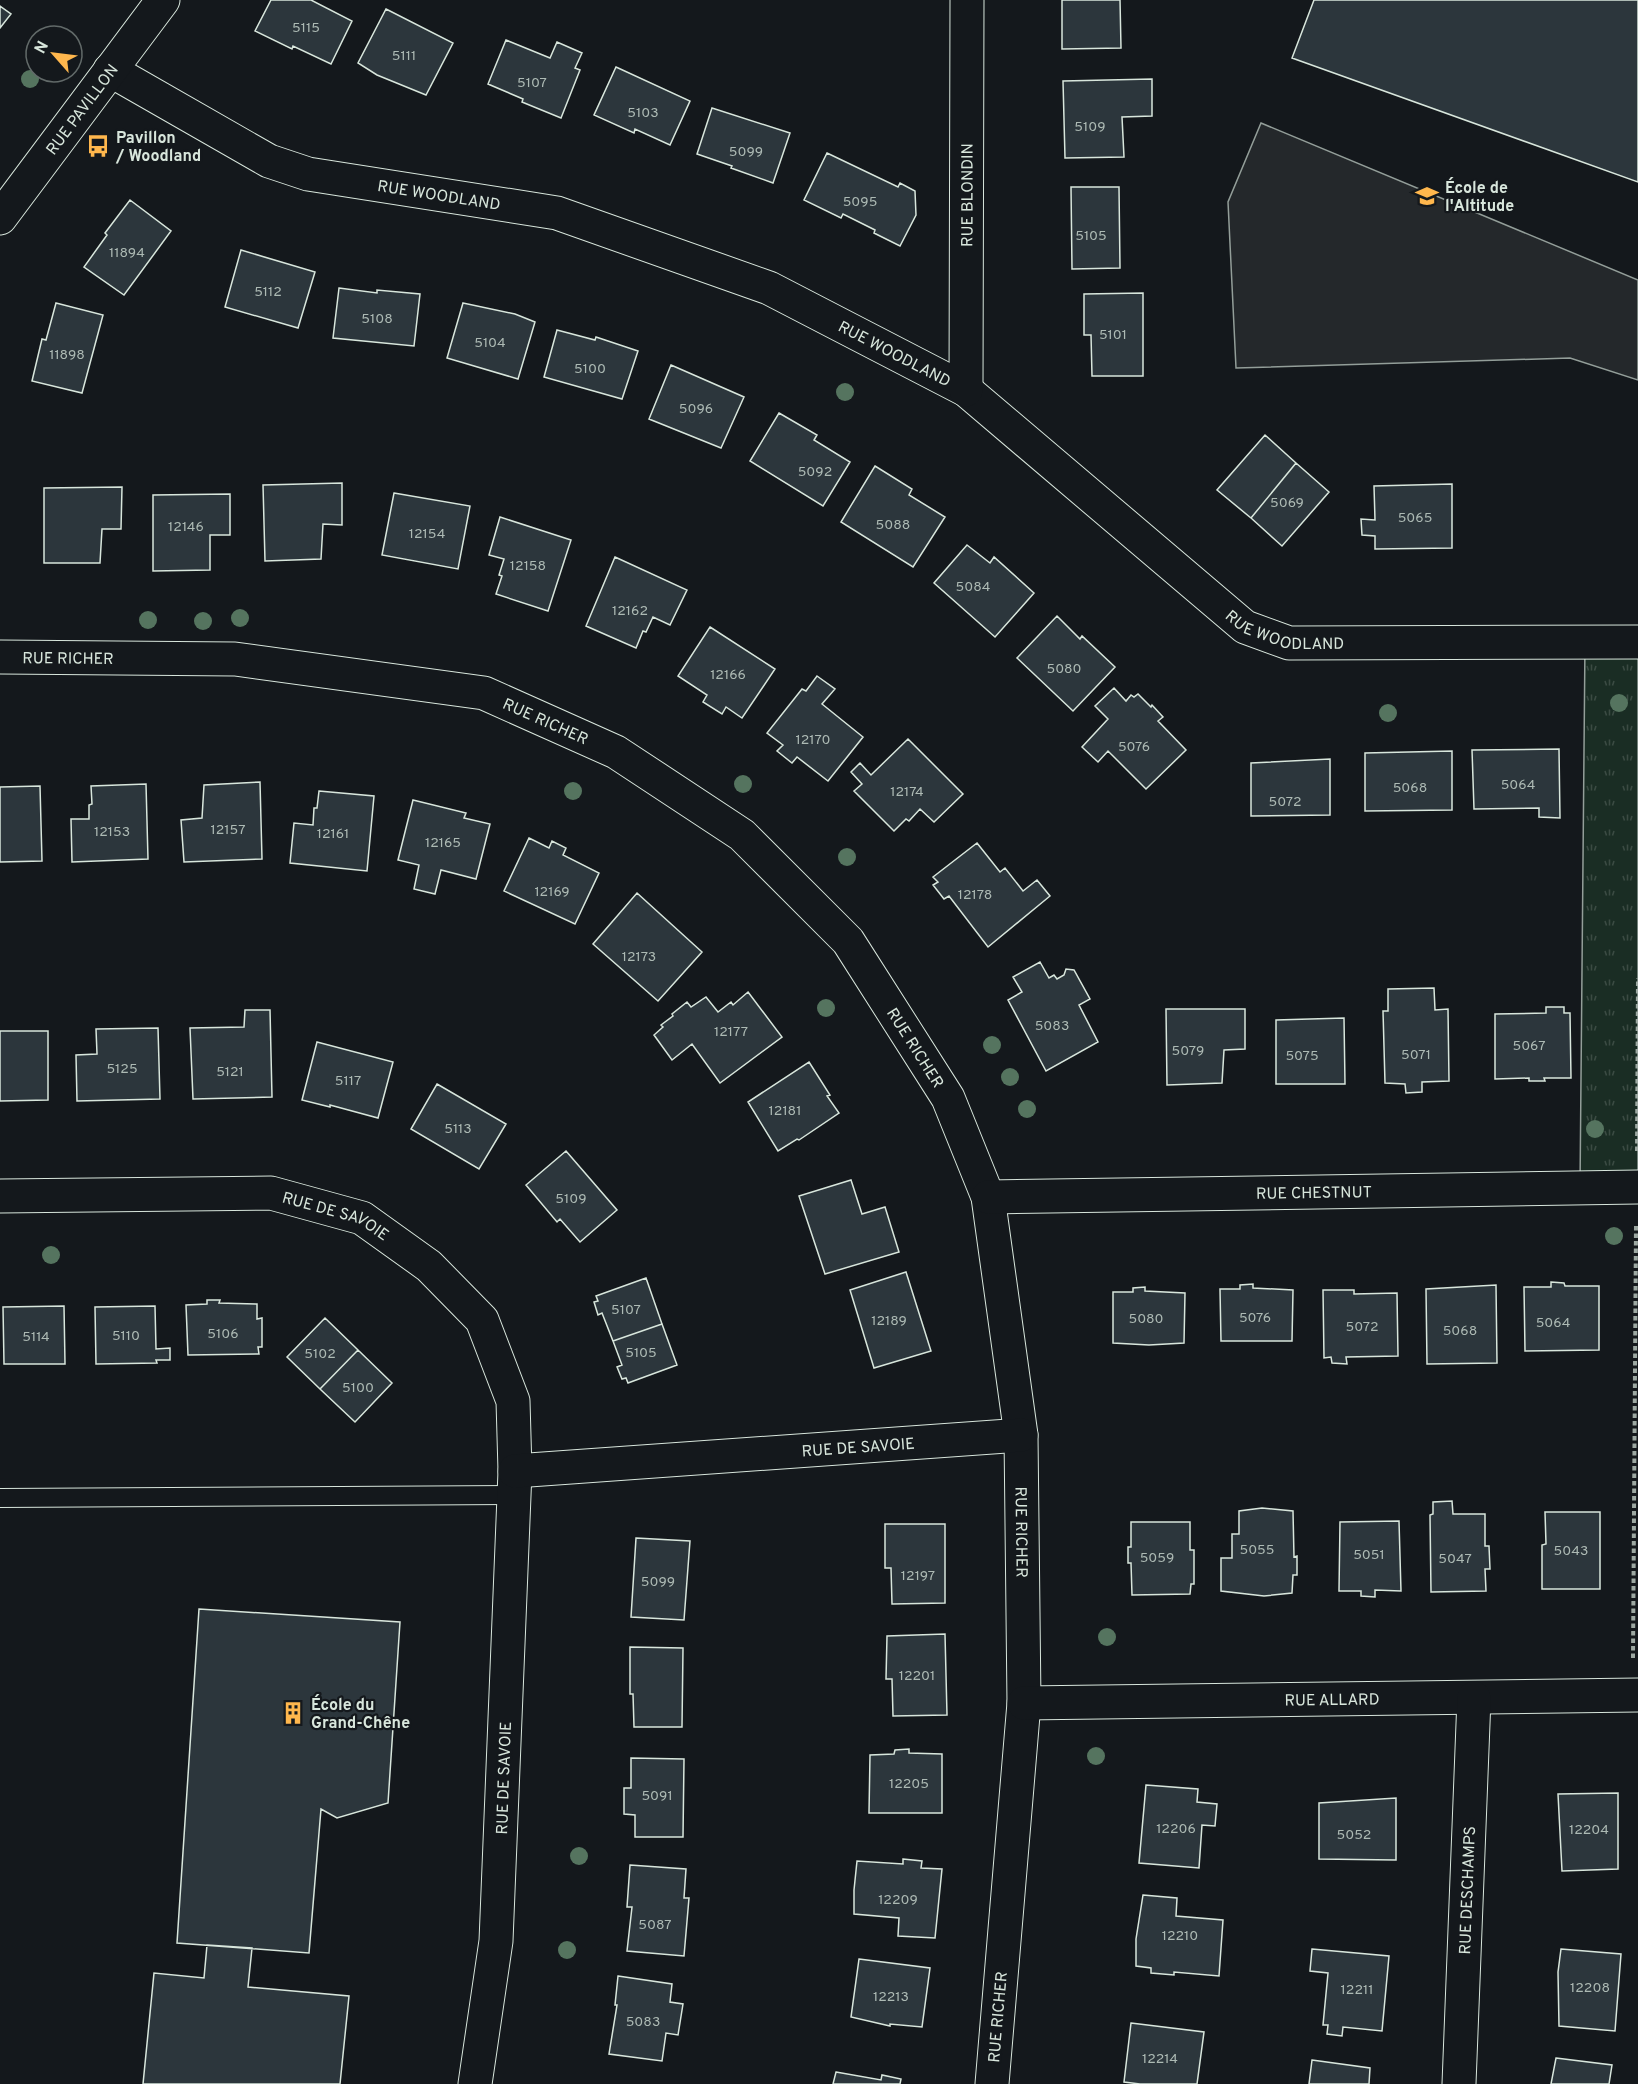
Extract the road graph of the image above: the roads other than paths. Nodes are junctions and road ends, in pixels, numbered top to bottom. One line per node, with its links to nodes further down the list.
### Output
1 (163, 0): 3 (street, RUE PAVILLON)
2 (967, 0): 5 (street, RUE BLONDIN)
3 (111, 70): 4 (street, RUE PAVILLON); 5 (street, RUE WOODLAND)
4 (0, 218)
5 (966, 390): 6 (street, RUE WOODLAND)
6 (1638, 642)
7 (0, 657): 10 (street, RUE RICHER)
8 (1637, 1187): 10 (street, RUE CHESTNUT)
9 (0, 1196): 12 (street, RUE DE SAVOIE)
10 (988, 1197): 11 (street, RUE RICHER)
11 (1021, 1435): 12 (street, RUE DE SAVOIE); 16 (street, RUE RICHER)
12 (514, 1483): 13 (lane); 17 (street, RUE DE SAVOIE)
13 (0, 1498)
14 (1635, 1696): 15 (street, RUE ALLARD)
15 (1474, 1698): 16 (street, RUE ALLARD); 19 (street, RUE DESCHAMPS)
16 (1024, 1703): 18 (street, RUE RICHER)
17 (475, 2084)
18 (992, 2084)
19 (1459, 2084)

